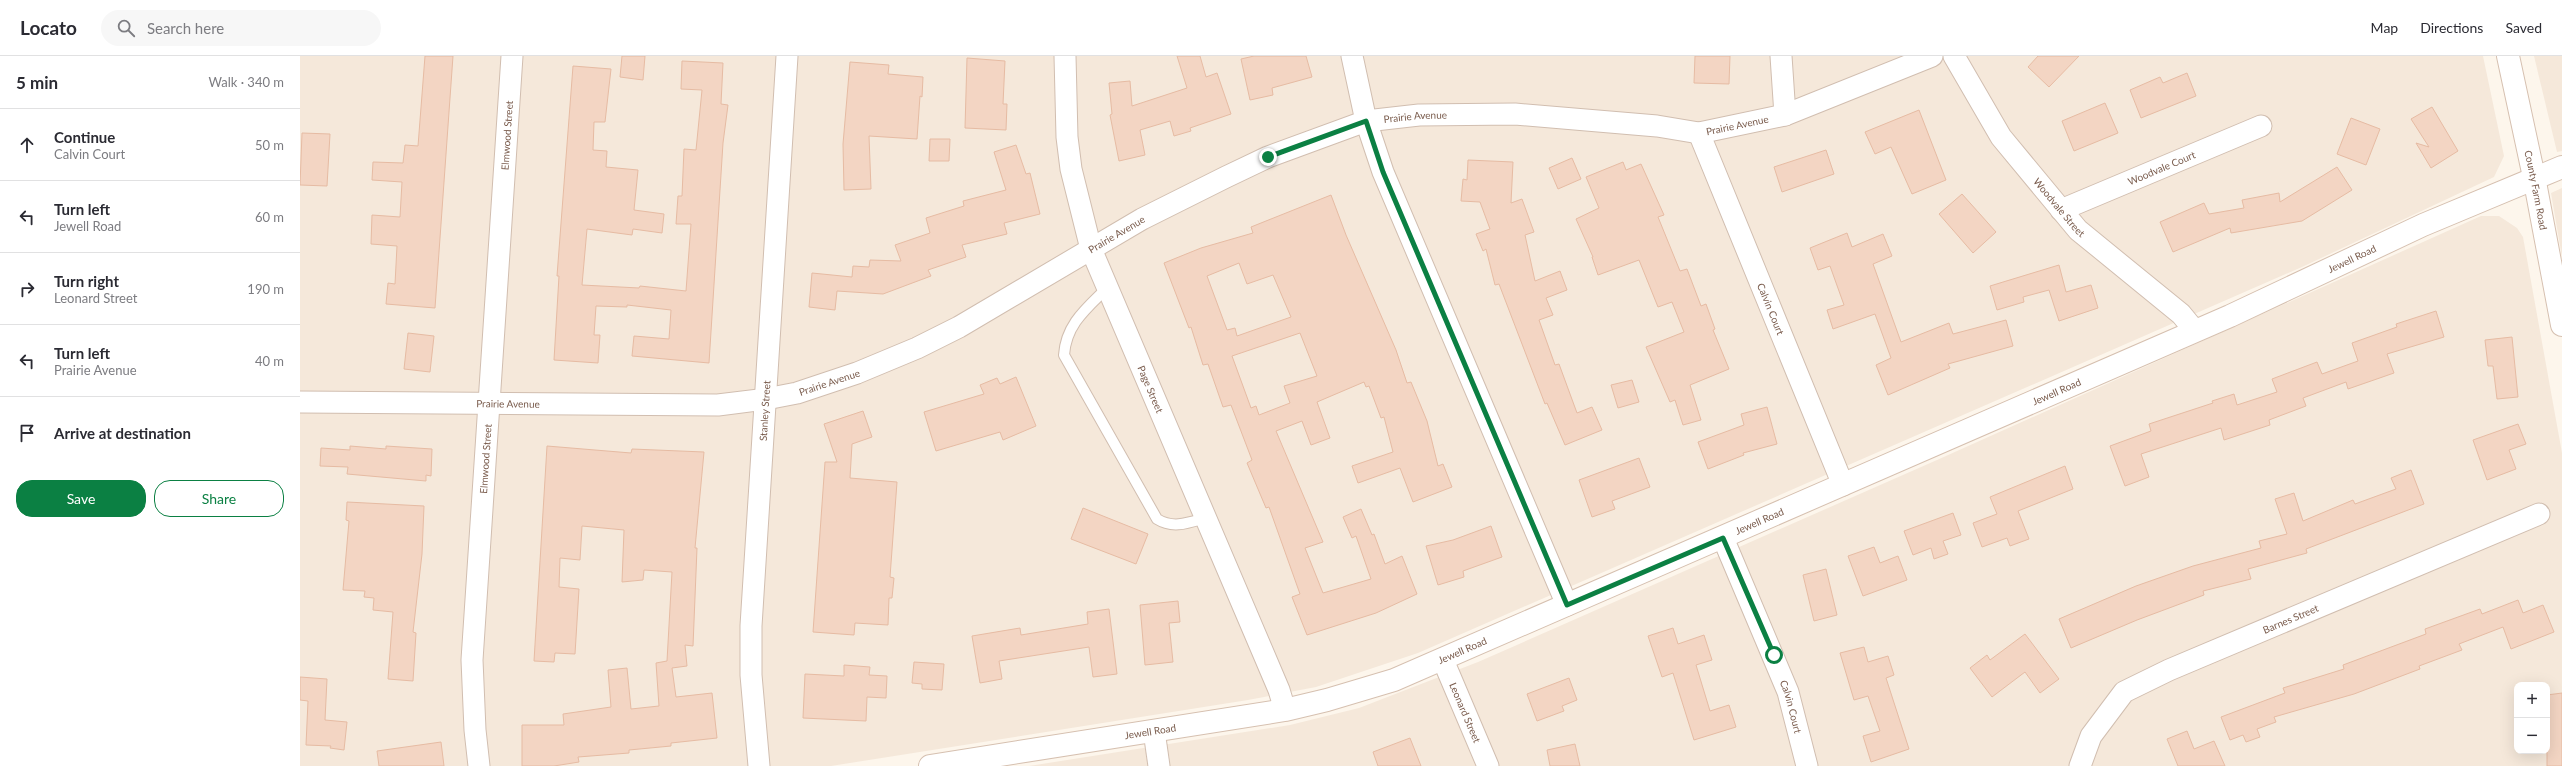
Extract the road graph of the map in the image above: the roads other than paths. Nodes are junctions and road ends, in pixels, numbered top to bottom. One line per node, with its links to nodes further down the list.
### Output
1 (512, 56): 22 (street, Elmwood Street)
2 (787, 56): 20 (street, Stanley Street)
3 (1065, 56): 16 (street, Page Street)
4 (1352, 56): 10 (street)
5 (1781, 56): 9 (street)
6 (1932, 56): 9 (street, Prairie Avenue)
7 (1954, 56): 15 (street, Woodvale Street)
8 (2508, 56): 14 (street, County Farm Road)
9 (1785, 116): 12 (street, Prairie Avenue)
10 (1366, 121): 12 (street, Prairie Avenue); 16 (street, Prairie Avenue); 27 (street)
11 (2261, 126): 15 (street, Woodvale Court)
12 (1699, 133): 23 (street, Calvin Court)
13 (2562, 167): 14 (street, Jewell Road)
14 (2534, 177): 18 (street, County Farm Road); 19 (street, Jewell Road)
15 (2061, 210): 19 (street, Woodvale Street)
16 (1091, 249): 17 (street, Page Street); 20 (street, Prairie Avenue)
17 (1107, 288): 25 (street, Page Street); 25 (lane)
18 (2562, 325)
19 (2195, 331): 23 (street, Jewell Road)
20 (766, 399): 22 (street, Prairie Avenue); 32 (street, Stanley Street)
21 (300, 402): 22 (street, Prairie Avenue)
22 (489, 405): 31 (street, Elmwood Street)
23 (1843, 485): 26 (street, Jewell Road)
24 (2539, 514): 37 (street, Barnes Street)
25 (1205, 518): 29 (street, Page Street)
26 (1723, 538): 27 (street, Jewell Road); 36 (street, Calvin Court)
27 (1567, 605): 28 (street, Jewell Road)
28 (1443, 660): 29 (street, Jewell Road); 35 (street, Leonard Street)
29 (1285, 710): 30 (street, Jewell Road)
30 (1154, 731): 33 (street, Jewell Road); 34 (street)
31 (480, 766)
32 (759, 766)
33 (930, 766)
34 (1159, 766)
35 (1488, 766)
36 (1807, 766)
37 (2080, 766)

